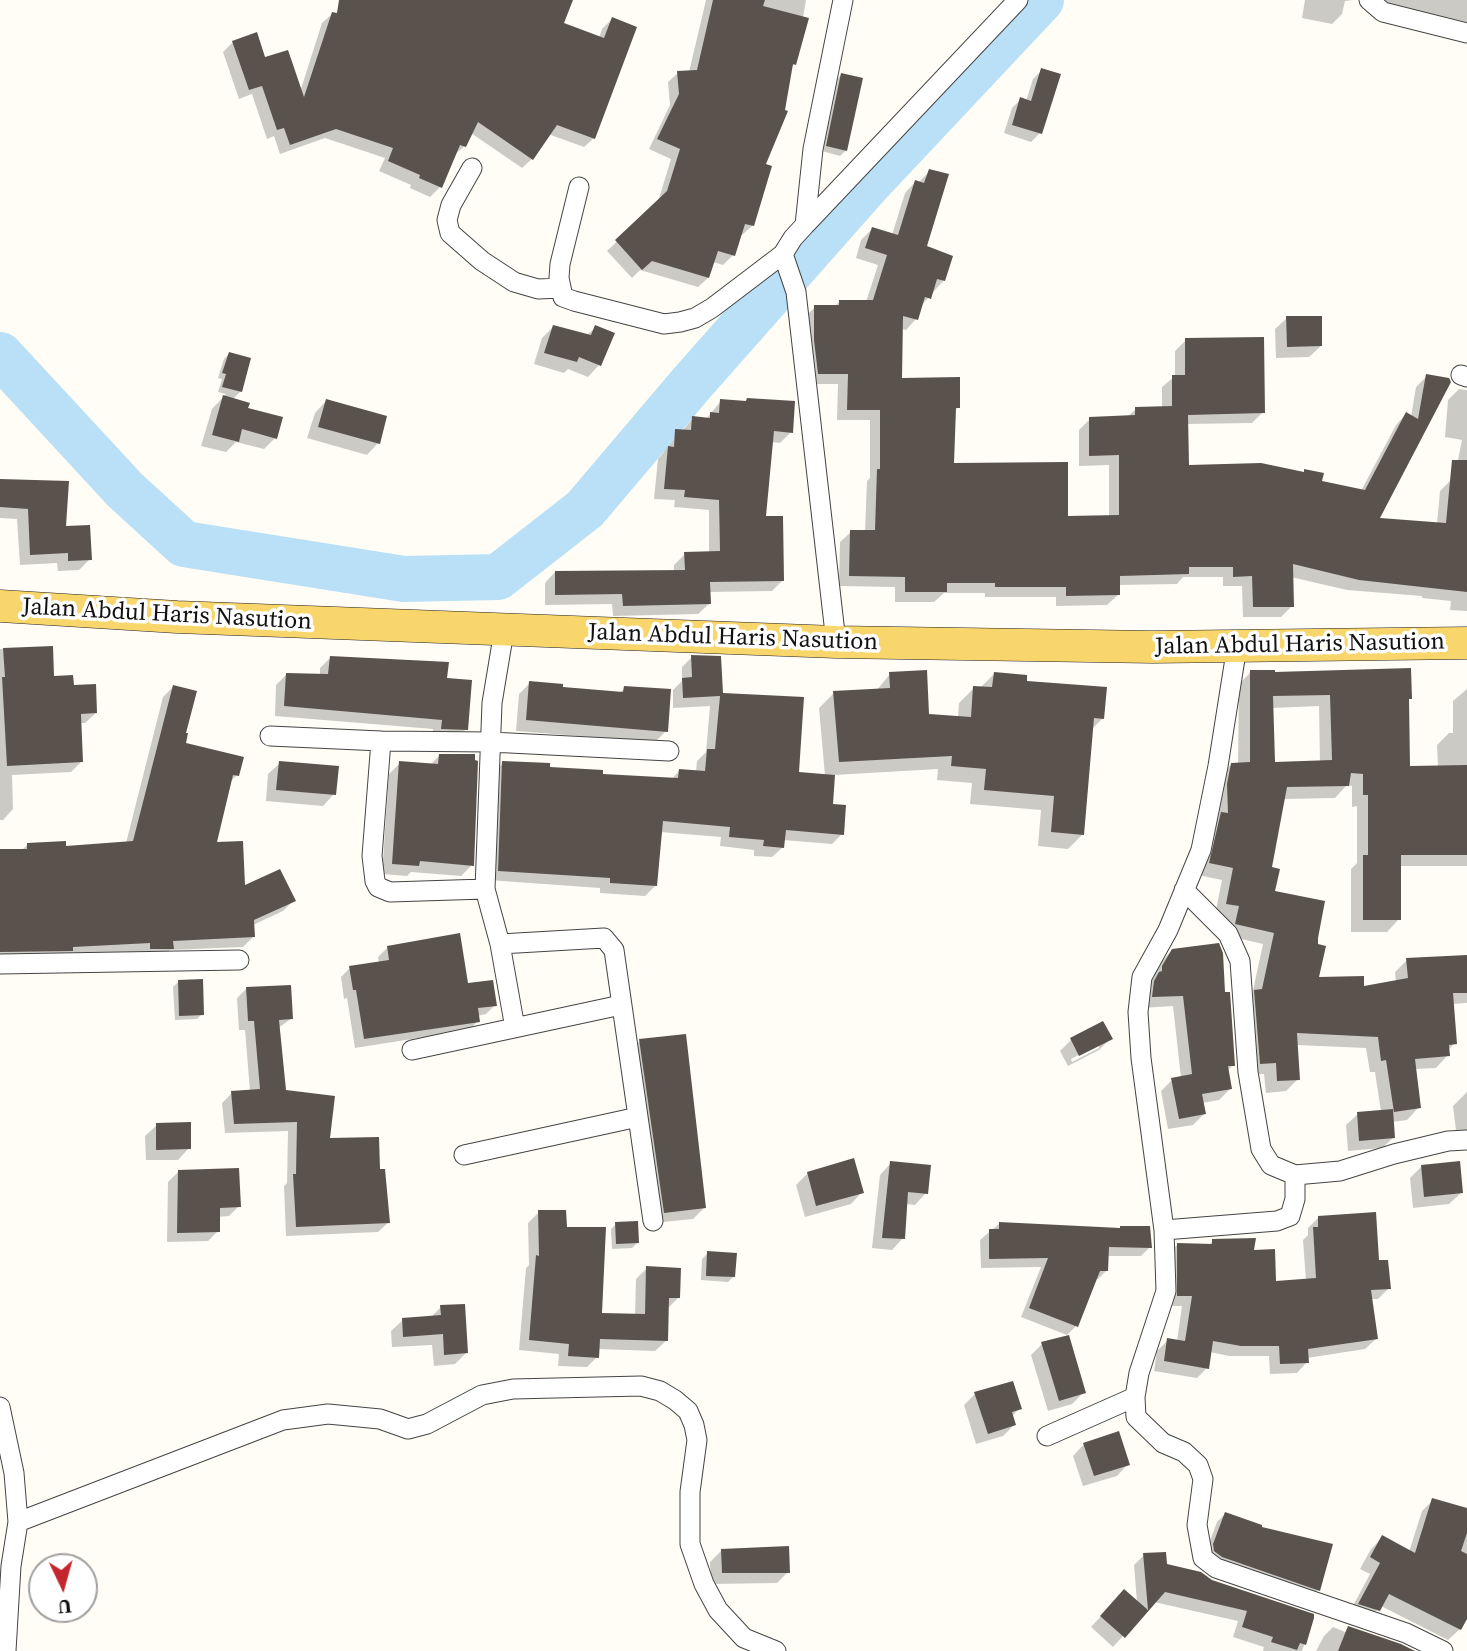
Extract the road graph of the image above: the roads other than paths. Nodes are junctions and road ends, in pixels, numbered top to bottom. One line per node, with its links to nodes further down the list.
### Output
1 (843, 0): 7 (street)
2 (1018, 0): 7 (street)
3 (1369, 0): 4 (street)
4 (1467, 33)
5 (472, 167): 9 (street)
6 (579, 187): 9 (street)
7 (805, 225): 8 (street)
8 (785, 260): 9 (street); 12 (street)
9 (561, 288)
10 (0, 606): 11 (main road, Jalan Abdul Haris Nasution)
11 (504, 631): 12 (main road, Jalan Abdul Haris Nasution); 17 (street)
12 (836, 642): 14 (main road, Jalan Abdul Haris Nasution)
13 (1467, 643): 14 (main road, Jalan Abdul Haris Nasution)
14 (1237, 646): 20 (street)
15 (270, 736): 16 (street)
16 (381, 741): 17 (street); 19 (street)
17 (490, 742): 18 (street); 19 (street)
18 (669, 751)
19 (485, 889): 21 (street)
20 (1184, 890): 30 (street); 32 (street)
21 (500, 944): 24 (street); 25 (street)
22 (239, 960): 23 (street)
23 (0, 964)
24 (621, 1005): 25 (street); 27 (street)
25 (515, 1028): 26 (street)
26 (412, 1050)
27 (638, 1117): 29 (street); 31 (street)
28 (1467, 1140): 30 (street)
29 (464, 1155)
30 (1295, 1175): 32 (street)
31 (653, 1221)
32 (1164, 1230): 33 (street)
33 (1135, 1397): 35 (street); 39 (street)
34 (0, 1407): 36 (street)
35 (1047, 1436)
36 (18, 1522): 37 (street); 38 (street)
37 (6, 1651)
38 (776, 1651)
39 (1443, 1651)

